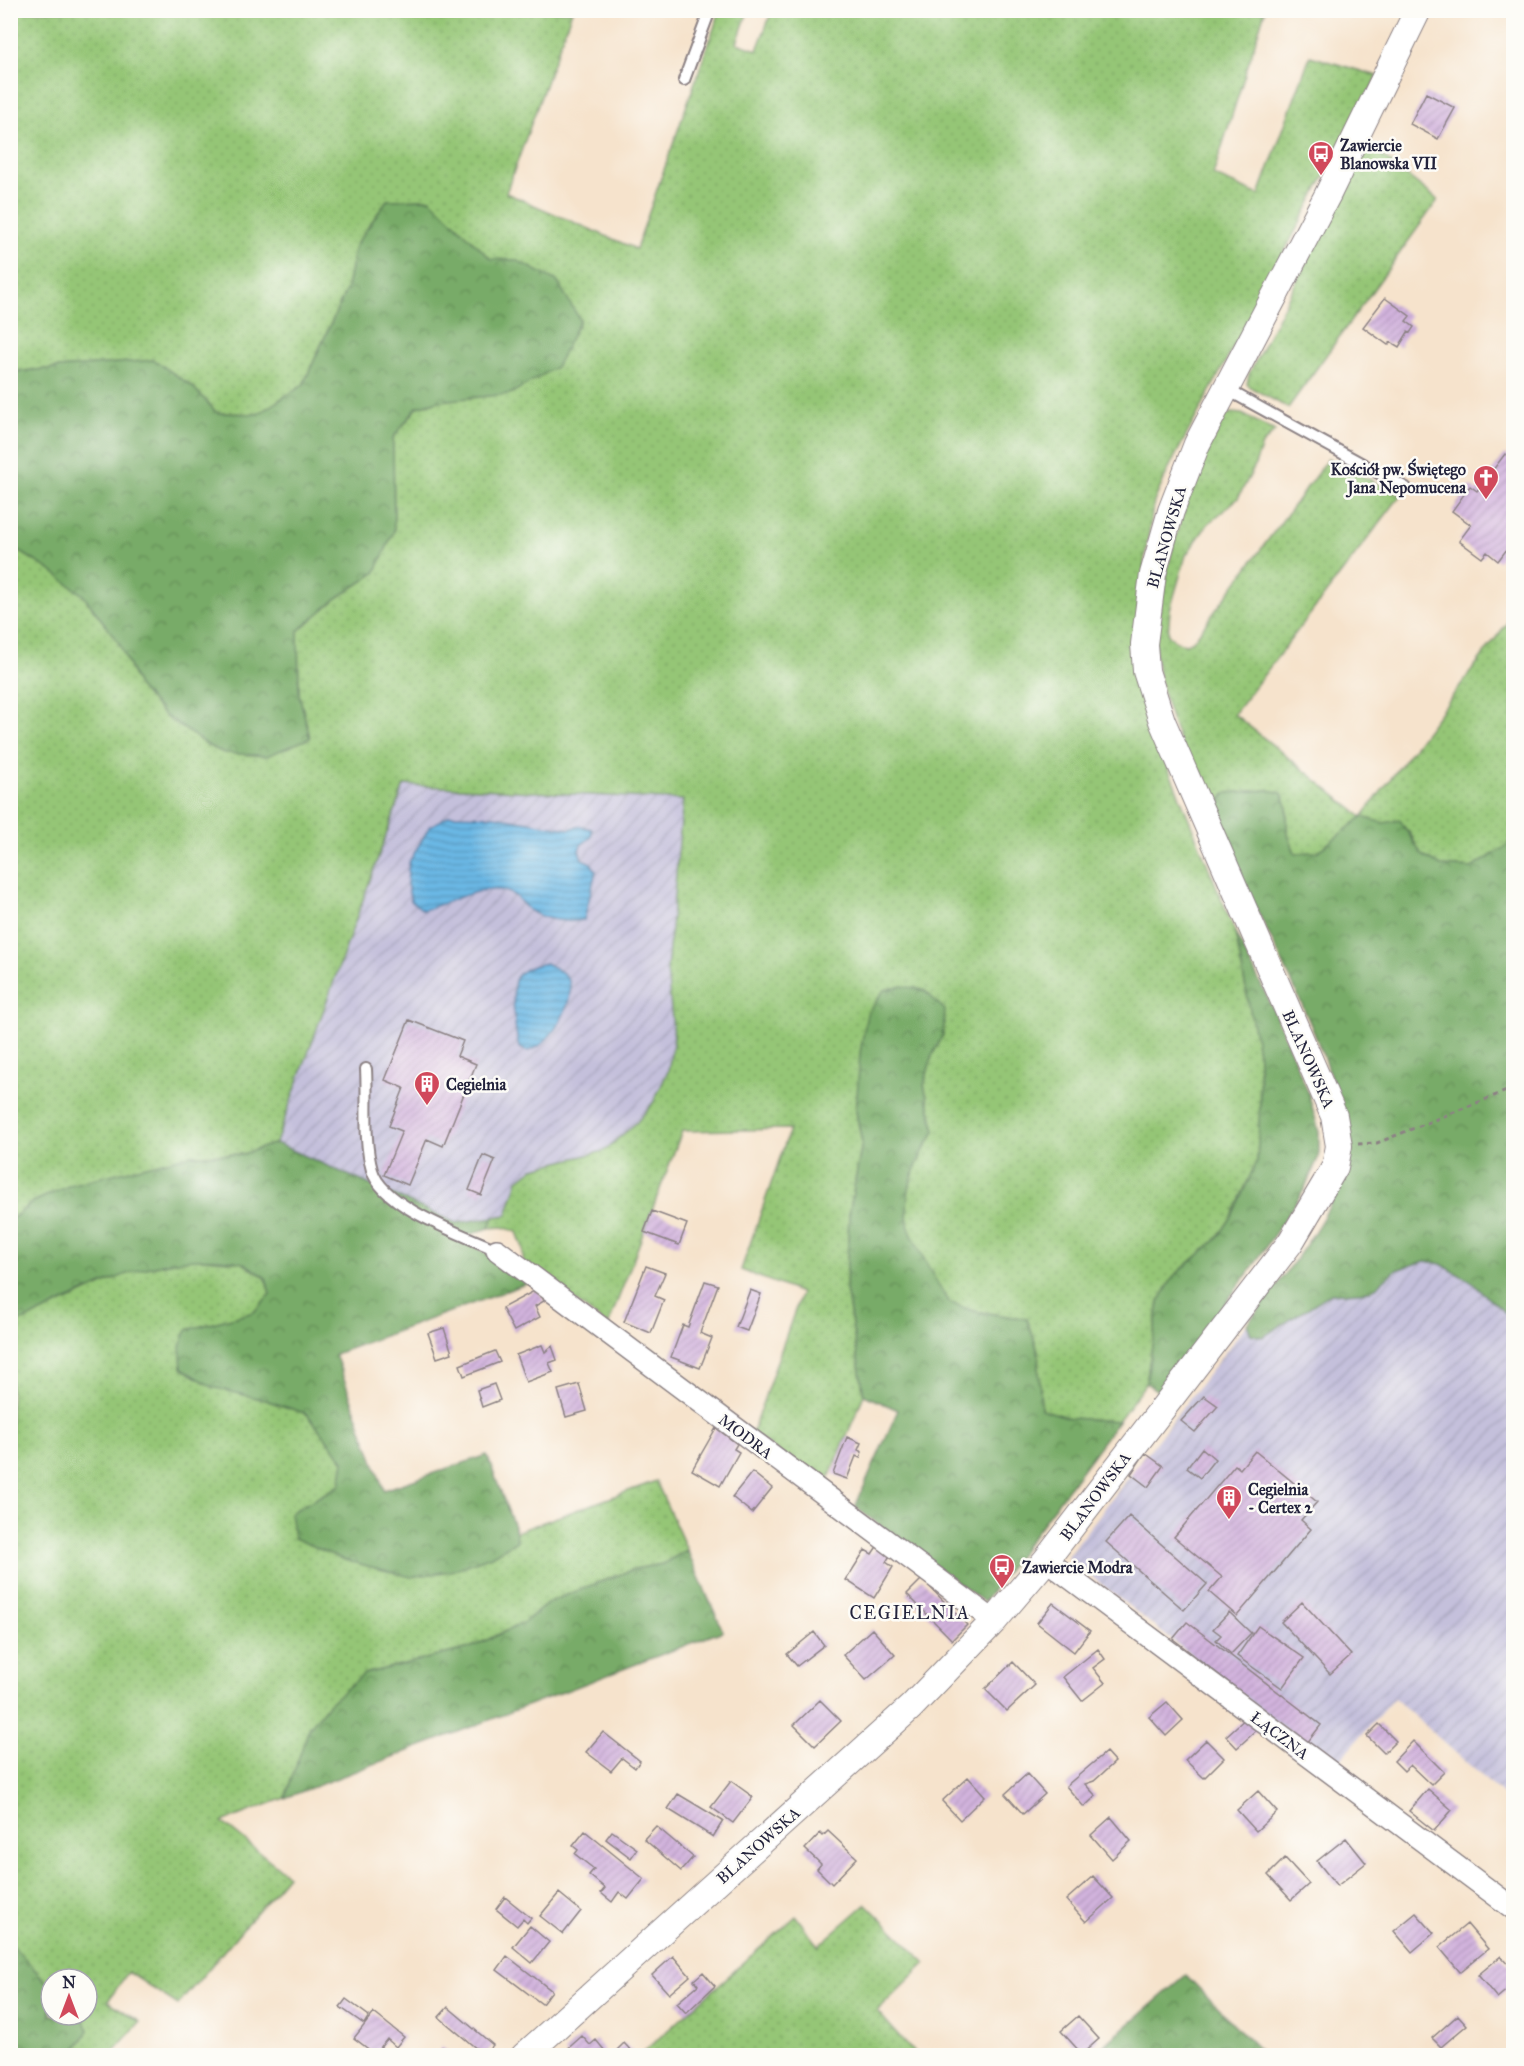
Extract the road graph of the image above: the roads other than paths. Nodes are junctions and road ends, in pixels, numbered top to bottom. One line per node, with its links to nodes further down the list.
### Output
1 (710, 10): 3 (lane)
2 (1418, 10): 4 (street, BLANOWSKA)
3 (684, 80)
4 (1225, 389): 5 (lane); 8 (street, BLANOWSKA)
5 (1406, 488)
6 (366, 1069): 7 (lane)
7 (497, 1250): 9 (street, MODRA)
8 (1046, 1560): 9 (street, BLANOWSKA); 10 (street, ŁĄCZNA)
9 (994, 1621): 11 (street, BLANOWSKA)
10 (1514, 1909)
11 (524, 2055)

